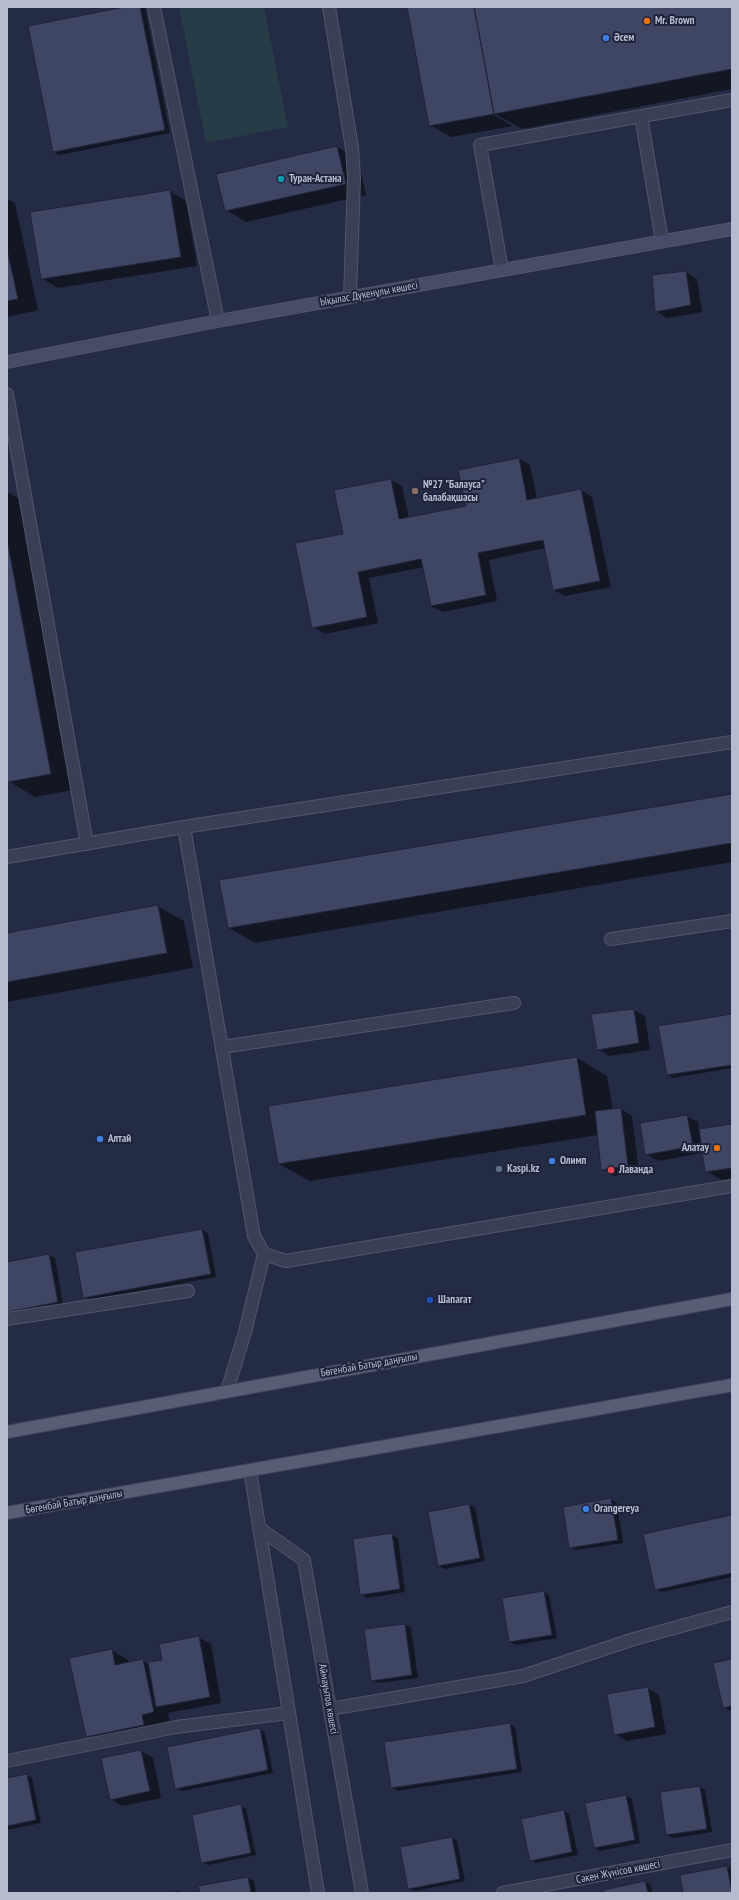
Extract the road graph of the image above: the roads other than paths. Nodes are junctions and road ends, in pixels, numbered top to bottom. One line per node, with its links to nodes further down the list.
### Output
1 (154, 7): 9 (street)
2 (329, 7): 8 (street)
3 (732, 100): 4 (street)
4 (641, 116): 6 (street); 7 (street)
5 (732, 229): 6 (street, Ықылас Дүкенұлы көшесі)
6 (662, 242): 7 (street, Ықылас Дүкенұлы көшесі)
7 (502, 270): 8 (street, Ықылас Дүкенұлы көшесі)
8 (350, 297): 9 (street, Ықылас Дүкенұлы көшесі)
9 (218, 321): 10 (street, Ықылас Дүкенұлы көшесі)
10 (7, 362)
11 (7, 394): 14 (street)
12 (732, 742): 13 (street)
13 (184, 827): 14 (street); 19 (street)
14 (87, 844): 15 (street)
15 (7, 857)
16 (732, 921): 17 (street)
17 (611, 939)
18 (514, 1003): 19 (street)
19 (222, 1047): 21 (street)
20 (732, 1186): 21 (street)
21 (264, 1254): 26 (street)
22 (188, 1291): 24 (street)
23 (732, 1299): 26 (main road, Бөгенбай Батыр даңғылы)
24 (7, 1319)
25 (732, 1385): 28 (main road, Бөгенбай Батыр даңғылы)
26 (227, 1392): 27 (main road, Бөгенбай Батыр даңғылы)
27 (7, 1432)
28 (250, 1470): 29 (main road, Бөгенбай Батыр даңғылы); 30 (street)
29 (7, 1513)
30 (259, 1528): 32 (street, Аймауытов көшесі); 33 (street)
31 (732, 1612): 32 (street)
32 (330, 1709): 37 (street, Аймауытов көшесі)
33 (289, 1712): 34 (street); 36 (street)
34 (7, 1761)
35 (732, 1850): 38 (street, Сәкен Жүнісов көшесі)
36 (318, 1893)
37 (362, 1893)
38 (504, 1893)

